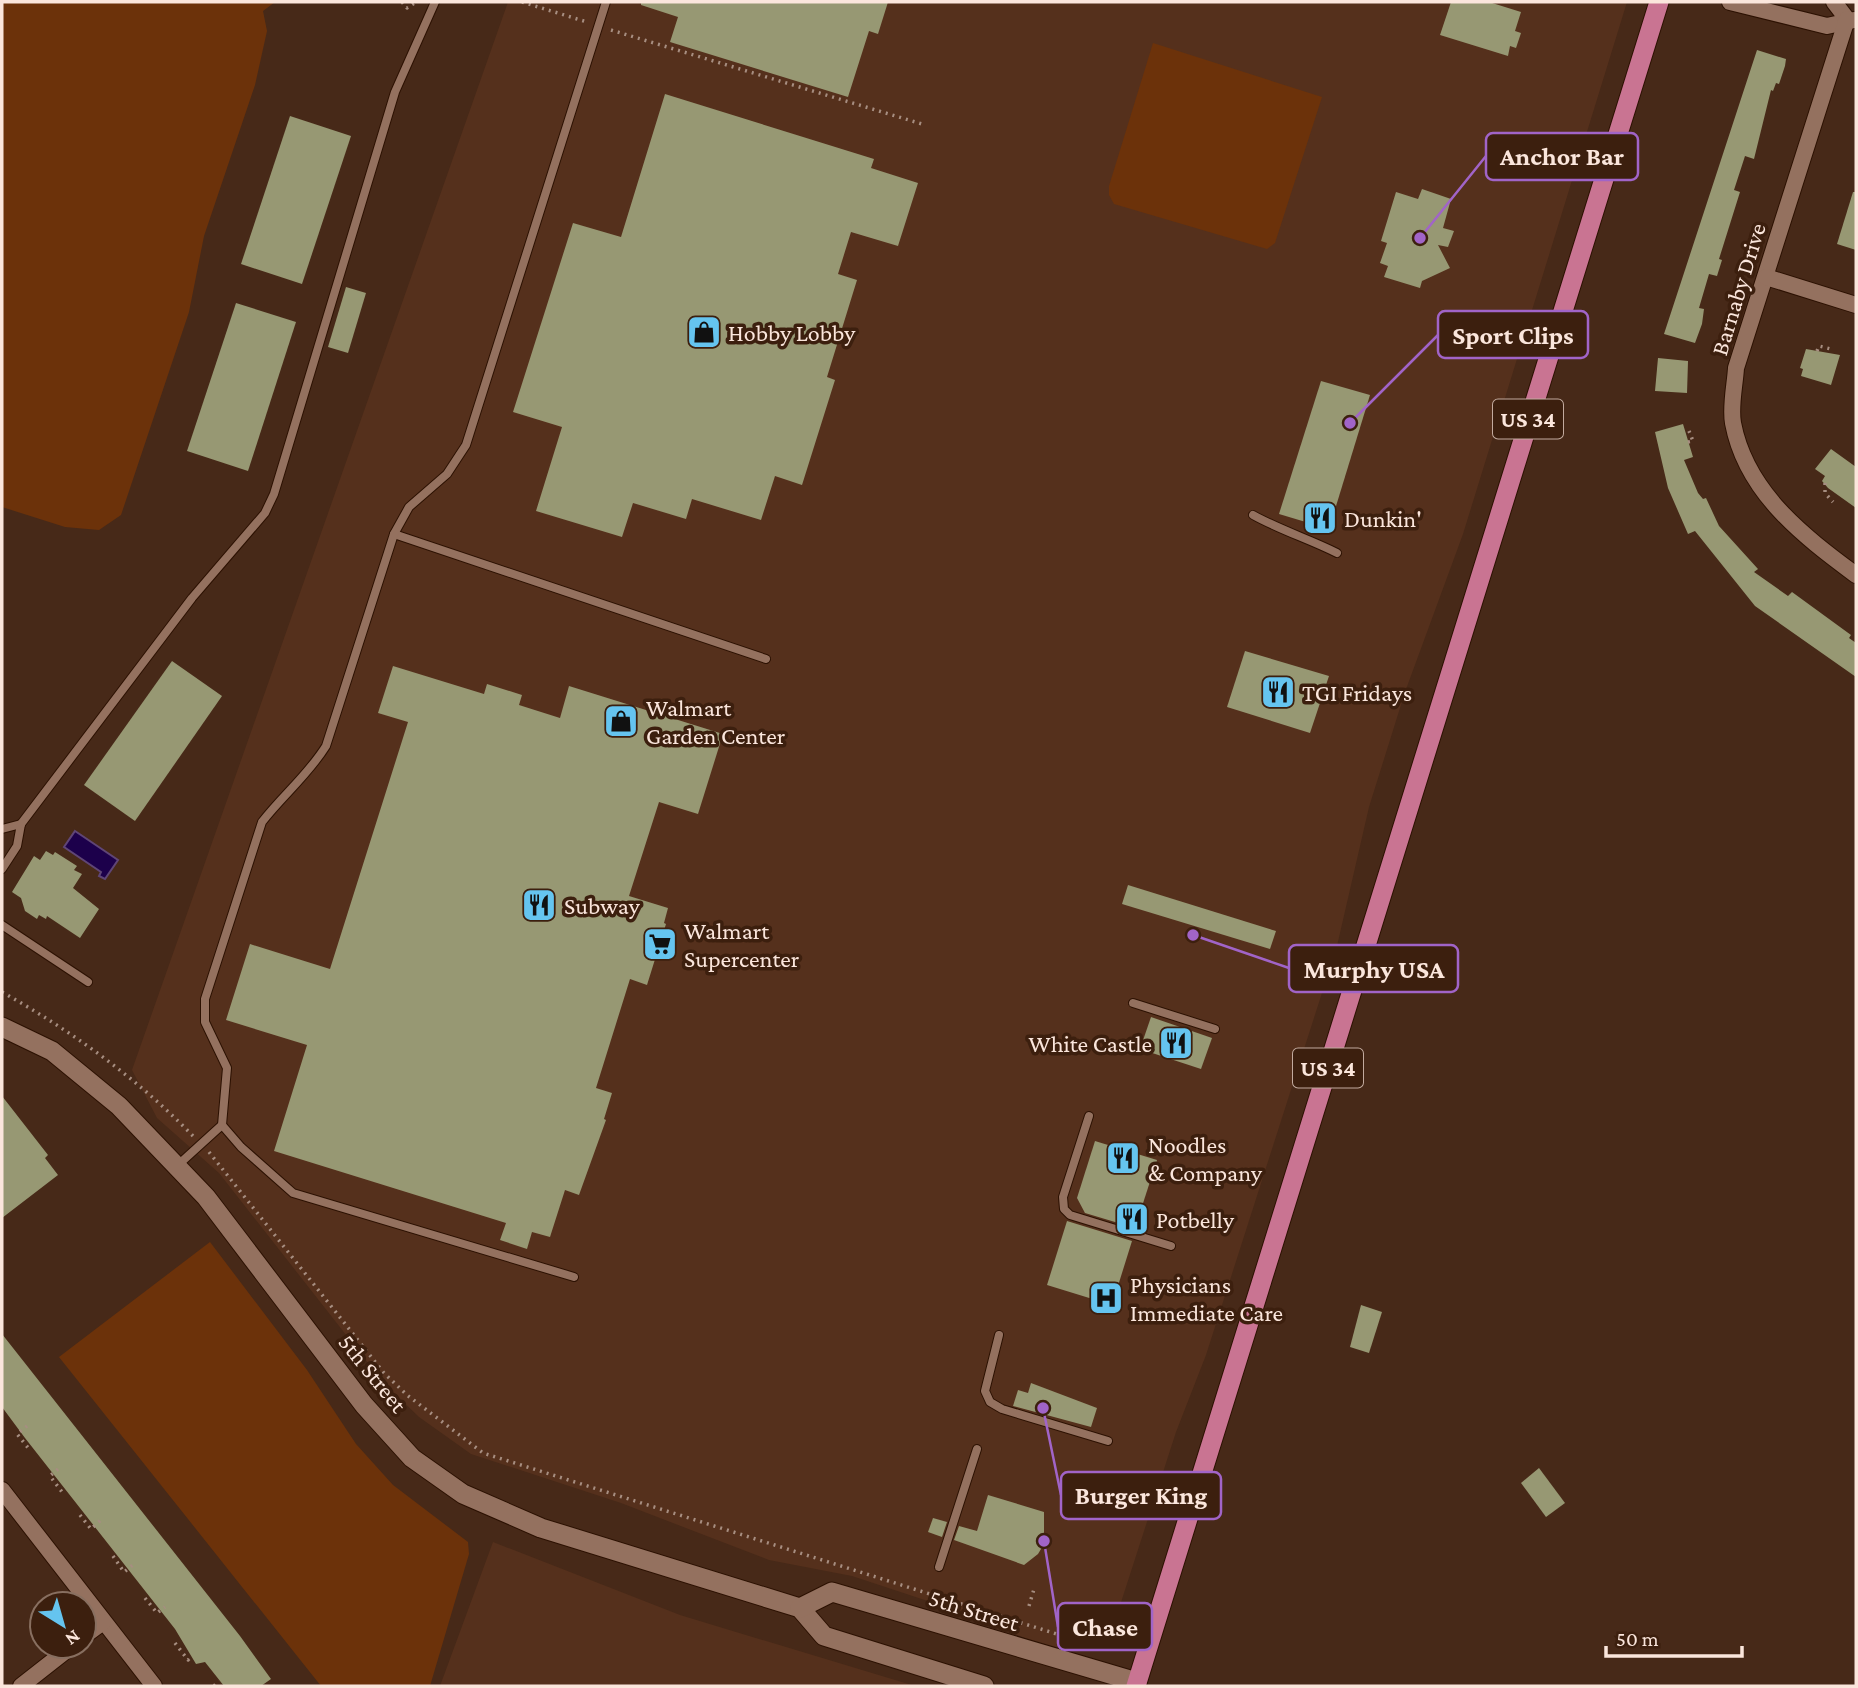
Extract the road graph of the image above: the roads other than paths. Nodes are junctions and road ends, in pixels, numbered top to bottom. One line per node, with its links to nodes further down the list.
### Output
1 (435, 2): 14 (lane)
2 (606, 2): 10 (lane)
3 (1658, 2): 36 (main road, US 34)
4 (1730, 2): 6 (street)
5 (1834, 2): 6 (street)
6 (1852, 20): 7 (street, Barnaby Drive)
7 (1766, 277): 8 (street); 12 (street, Barnaby Drive)
8 (1856, 305)
9 (1253, 515): 11 (lane)
10 (394, 534): 13 (lane); 23 (lane)
11 (1336, 553)
12 (1856, 575)
13 (766, 659)
14 (21, 824): 15 (lane); 16 (lane)
15 (2, 829)
16 (2, 869)
17 (2, 925): 18 (lane)
18 (88, 982)
19 (1133, 1003): 21 (lane)
20 (2, 1027): 24 (street, 5th Street)
21 (1214, 1029)
22 (1089, 1115): 25 (lane)
23 (222, 1125): 24 (lane); 26 (lane)
24 (177, 1167): 32 (street, 5th Street)
25 (1171, 1246)
26 (574, 1277)
27 (999, 1335): 28 (lane)
28 (1108, 1441)
29 (977, 1448): 31 (lane)
30 (2, 1490): 33 (street)
31 (939, 1567)
32 (800, 1608): 36 (street, 5th Street); 39 (street)
33 (103, 1622): 34 (street); 38 (street)
34 (98, 1626)
35 (54, 1660): 37 (street)
36 (1136, 1684)
37 (21, 1686)
38 (154, 1686)
39 (984, 1686)

